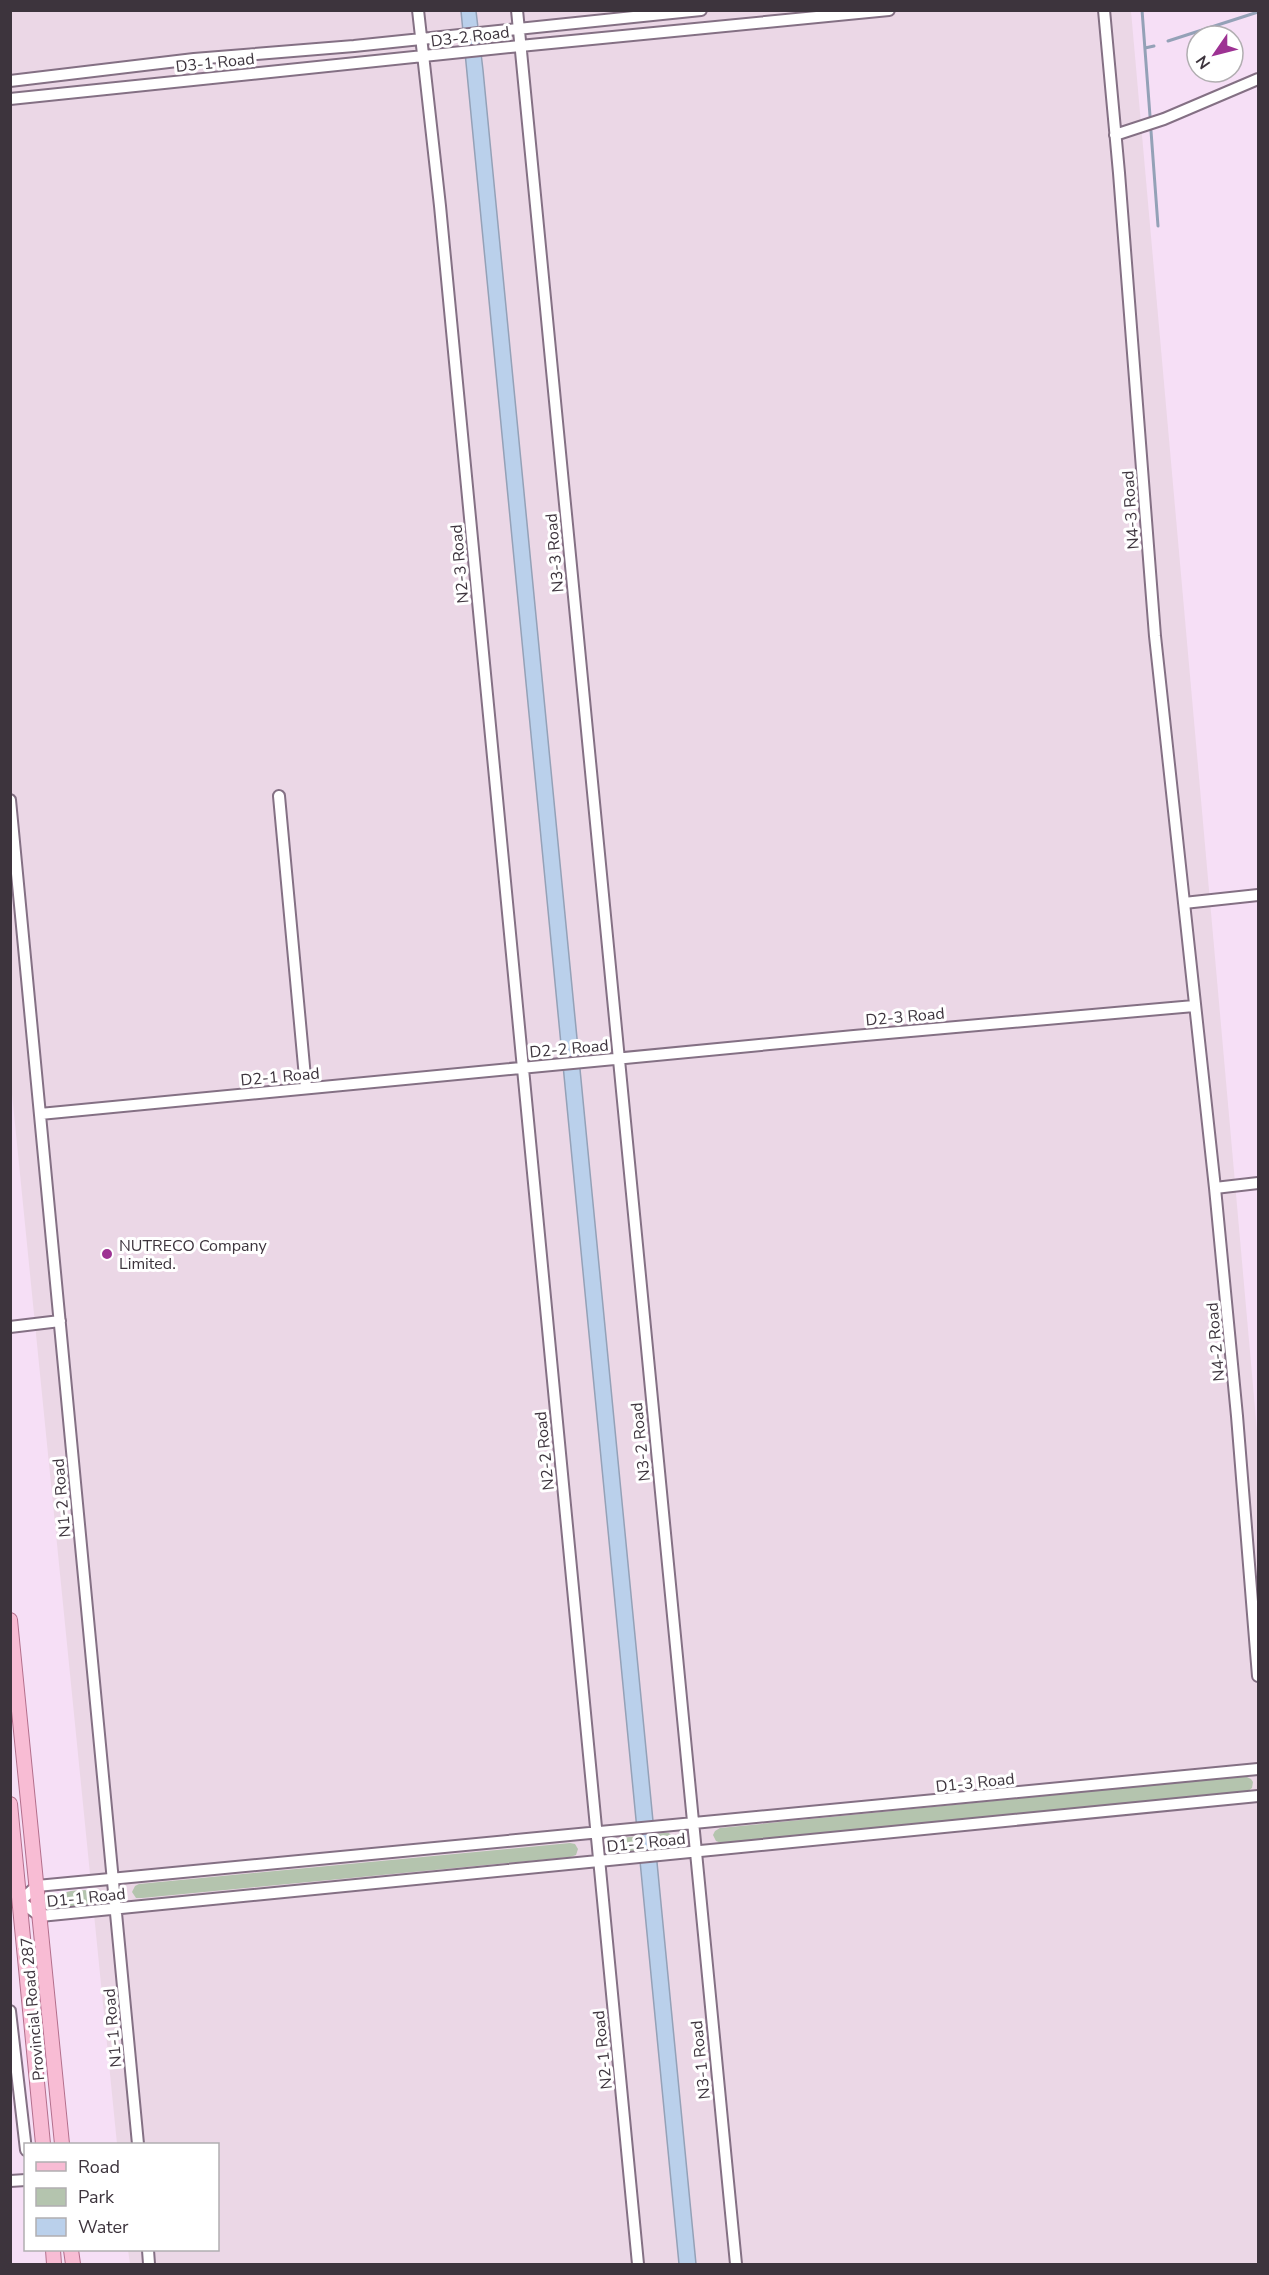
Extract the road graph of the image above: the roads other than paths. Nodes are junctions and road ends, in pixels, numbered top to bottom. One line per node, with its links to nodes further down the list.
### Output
1 (418, 10): 7 (street, N2-3 Road)
2 (517, 10): 6 (street, N3-3 Road)
3 (701, 10): 6 (street, D3-2 Road)
4 (889, 10): 8 (street, D3-2 Road)
5 (1104, 10): 13 (street, N4-3 Road)
6 (518, 28): 7 (street, D3-2 Road); 8 (street, N3-3 Road)
7 (421, 38): 9 (street, N2-3 Road); 11 (street, D3-1 Road)
8 (519, 46): 9 (street, D3-2 Road); 19 (street, N3-3 Road)
9 (423, 57): 12 (street, D3-1 Road); 20 (street, N2-3 Road)
10 (1258, 78): 13 (street)
11 (10, 81)
12 (10, 99)
13 (1115, 135): 17 (street, N4-3 Road)
14 (279, 796): 21 (street)
15 (10, 800): 22 (street, N1-2 Road)
16 (1258, 895): 17 (street)
17 (1184, 903): 18 (street, N4-3 Road)
18 (1194, 1006): 19 (street, D2-3 Road); 24 (street, N4-2 Road)
19 (618, 1059): 20 (street, D2-2 Road); 33 (street, N3-2 Road)
20 (522, 1068): 21 (street, D2-1 Road); 34 (street, N2-2 Road)
21 (306, 1088): 22 (street, D2-1 Road)
22 (40, 1114): 25 (street, N1-2 Road)
23 (1258, 1183): 24 (street)
24 (1215, 1188): 28 (street, N4-2 Road)
25 (60, 1322): 26 (street); 37 (street, N1-2 Road)
26 (10, 1327)
27 (10, 1620): 38 (main road, Provincial Road 287)
28 (1257, 1647): 29 (street, N4-2 Road)
29 (1258, 1676)
30 (1258, 1769): 33 (street, D1-3 Road)
31 (1258, 1796): 35 (street)
32 (10, 1804): 39 (main road, Provincial Road 287)
33 (694, 1823): 34 (street, D1-2 Road); 35 (street, N3-2 Road)
34 (596, 1832): 36 (street, N2-1 Road); 37 (street, D1-1 Road)
35 (697, 1852): 36 (street, D1-2 Road); 48 (street, N3-1 Road)
36 (598, 1863): 40 (street, D1-1 Road); 47 (street, N2-1 Road)
37 (113, 1879): 38 (street, D1-1 Road); 40 (street, N1-2 Road)
38 (37, 1886): 39 (street, D1-1 Road); 41 (main road, Provincial Road 287)
39 (15, 1902): 41 (street, D1-1 Road); 44 (main road, Provincial Road 287)
40 (116, 1908): 41 (street, D1-1 Road); 46 (street, N1-1 Road)
41 (40, 1917): 45 (main road, Provincial Road 287)
42 (10, 2011): 43 (street)
43 (25, 2143)
44 (43, 2143)
45 (62, 2143)
46 (138, 2143)
47 (639, 2265)
48 (736, 2265)

